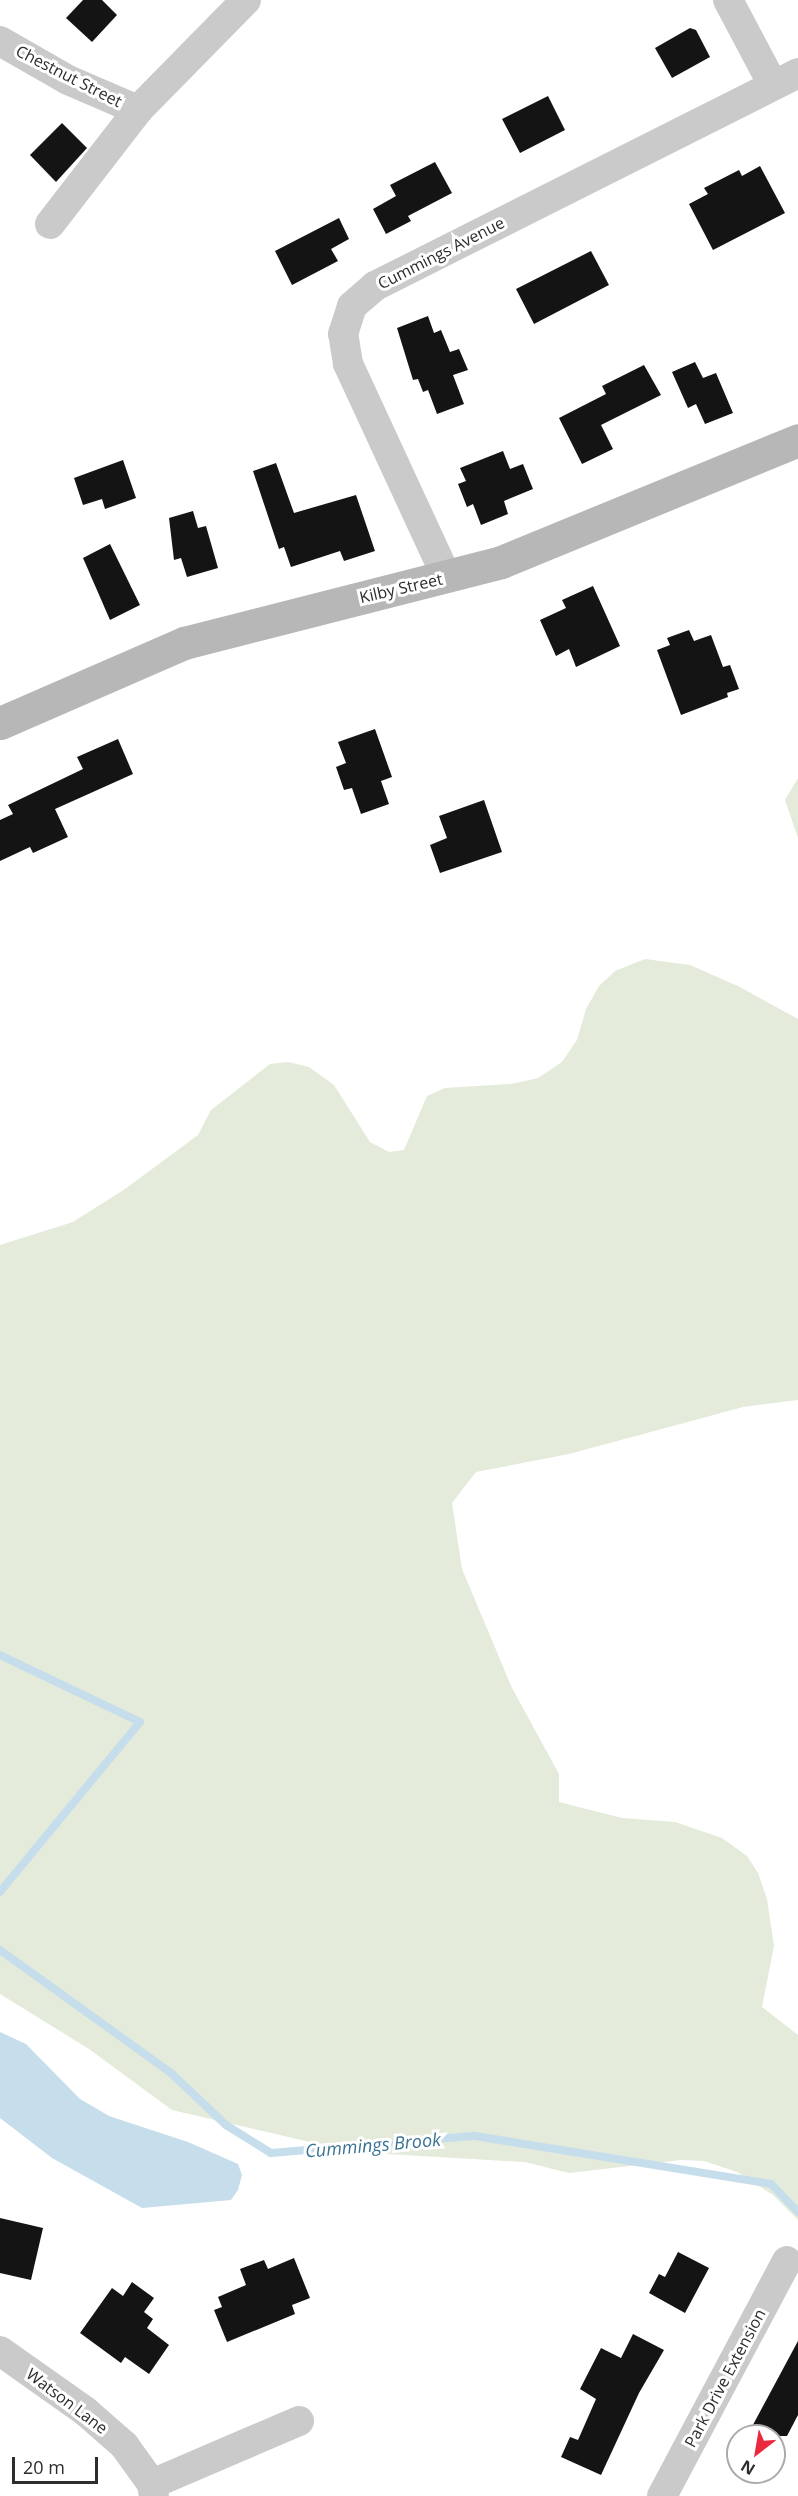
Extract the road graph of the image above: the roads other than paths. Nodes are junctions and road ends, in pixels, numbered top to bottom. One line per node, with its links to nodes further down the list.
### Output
1 (246, 0): 5 (street)
2 (728, 0): 4 (street)
3 (0, 41): 5 (street, Chestnut Street)
4 (786, 79): 8 (street, Cummings Avenue)
5 (138, 110): 6 (street)
6 (50, 224)
7 (798, 440): 8 (street, Kilby Street)
8 (447, 578): 9 (street, Kilby Street)
9 (0, 723)
10 (787, 2261): 14 (street, Park Drive Extension)
11 (0, 2351): 13 (street, Watson Lane)
12 (300, 2421): 13 (street, Watson Lane)
13 (153, 2490)
14 (662, 2496)

